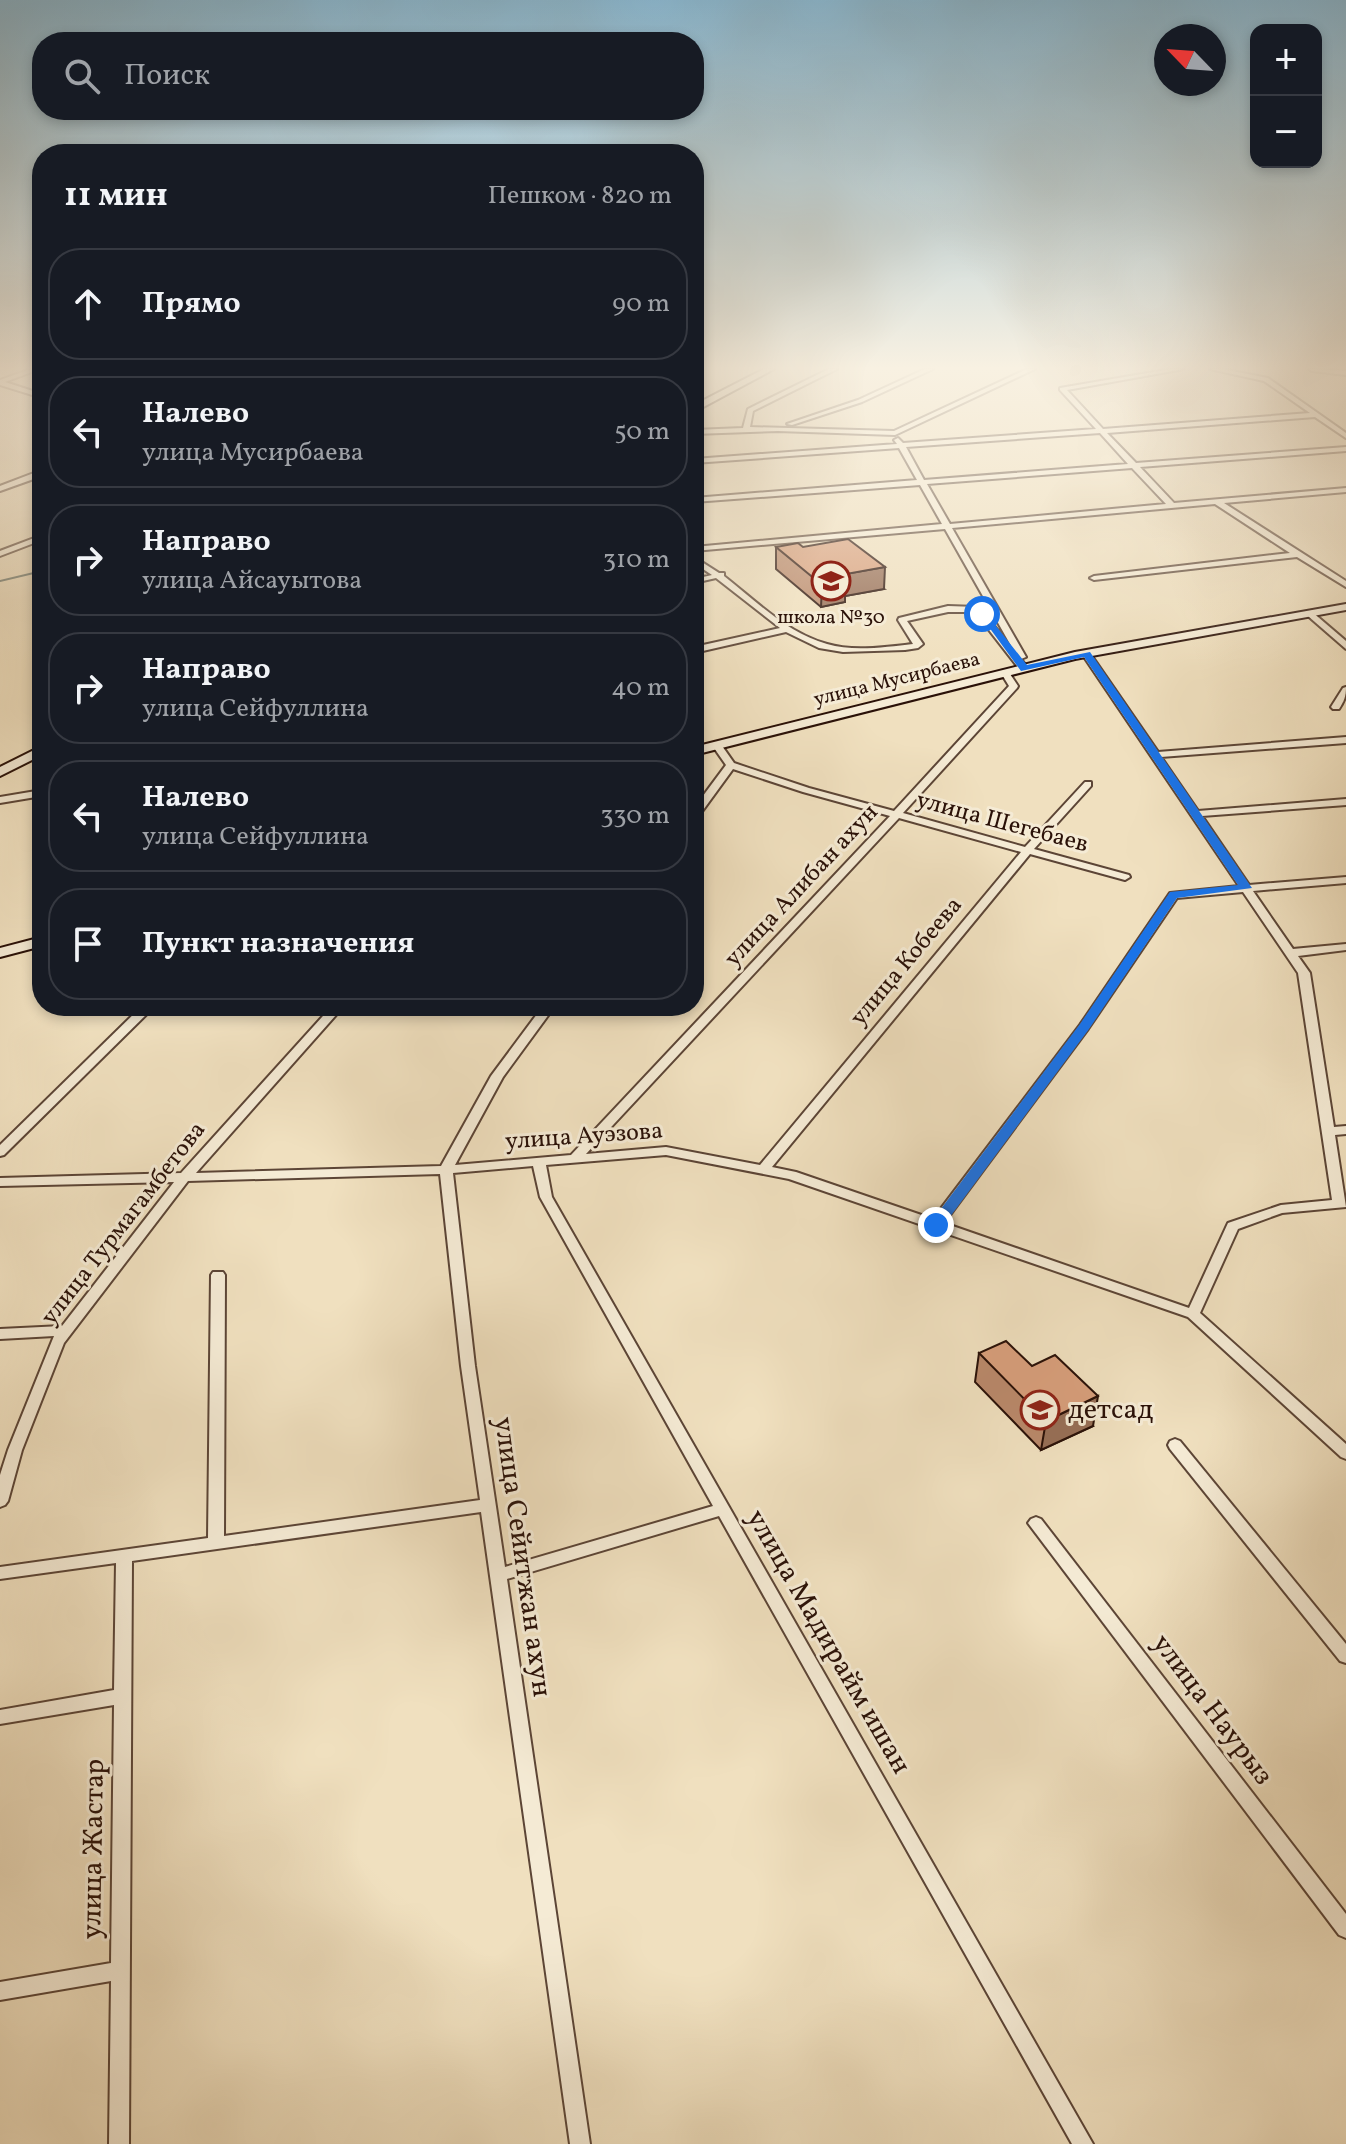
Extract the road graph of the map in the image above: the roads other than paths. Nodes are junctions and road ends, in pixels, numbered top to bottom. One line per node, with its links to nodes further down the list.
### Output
1 (915, 469): 5 (street)
2 (1086, 469): 5 (street)
3 (1140, 469): 10 (street)
4 (32, 477): 6 (street)
5 (923, 482): 8 (street); 11 (street)
6 (0, 489)
7 (1346, 490): 9 (street)
8 (704, 499)
9 (1217, 502): 10 (street); 15 (street)
10 (1172, 506): 11 (street)
11 (948, 527): 13 (street); 27 (street)
12 (32, 541): 14 (street)
13 (704, 548)
14 (0, 554)
15 (1299, 554): 18 (street); 20 (street)
16 (704, 565): 17 (street)
17 (721, 575): 19 (street); 23 (street)
18 (1094, 578)
19 (704, 579)
20 (1346, 585)
21 (1346, 607): 22 (street, улица Мусирбаева)
22 (1311, 614): 24 (street); 26 (street, улица Мусирбаева)
23 (787, 629): 25 (street); 27 (street)
24 (1346, 646)
25 (704, 648)
26 (1086, 654): 27 (street, улица Мусирбаева); 35 (street)
27 (1026, 668): 28 (street, улица Мусирбаева)
28 (1005, 673): 32 (street, улица Мусирбаева); 44 (street, улица Алибан ахун)
29 (1346, 690): 30 (street)
30 (1336, 707)
31 (1346, 740): 35 (street)
32 (717, 745): 33 (street, улица Мусирбаева); 36 (street)
33 (704, 748)
34 (32, 755): 37 (street)
35 (1155, 755): 43 (street)
36 (731, 765): 41 (street); 44 (street, улица Шегебаев)
37 (0, 772)
38 (1088, 784): 45 (street, улица Кобеева)
39 (32, 795): 40 (street)
40 (0, 800)
41 (704, 801)
42 (1346, 802): 43 (street)
43 (1195, 814): 48 (street)
44 (897, 815): 45 (street, улица Шегебаев); 59 (street, улица Алибан ахун)
45 (1028, 850): 46 (street, улица Шегебаев); 62 (street, улица Кобеева)
46 (1125, 877)
47 (1346, 880): 48 (street)
48 (1246, 888): 52 (street); 66 (street)
49 (32, 944): 51 (street)
50 (1346, 947): 52 (street)
51 (0, 953)
52 (1291, 953): 57 (street)
53 (139, 1016): 58 (street)
54 (329, 1016): 63 (street, улица Турмагамбетова)
55 (542, 1016): 61 (street)
56 (1346, 1130): 57 (street)
57 (1327, 1132): 65 (street)
58 (0, 1152)
59 (575, 1158): 60 (street, улица Ауэзова); 62 (street, улица Ауэзова)
60 (539, 1162): 61 (street, улица Ауэзова); 75 (street, улица Мадирайм ишан)
61 (446, 1169): 63 (street, улица Ауэзова); 74 (street, улица Сейитжан ахун)
62 (763, 1170): 66 (street, улица Ауэзова)
63 (184, 1178): 64 (street, улица Ауэзова); 69 (street, улица Турмагамбетова)
64 (0, 1182)
65 (1342, 1203): 68 (street)
66 (936, 1225): 68 (street, улица Ауэзова)
67 (218, 1275): 77 (street)
68 (1193, 1314): 72 (street)
69 (65, 1331): 70 (street); 73 (street, улица Турмагамбетова)
70 (0, 1334)
71 (1175, 1445): 81 (street)
72 (1346, 1453)
73 (0, 1501)
74 (488, 1505): 77 (street); 80 (street, улица Сейитжан ахун)
75 (723, 1509): 80 (street); 89 (street, улица Мадирайм ишан)
76 (1036, 1523): 84 (street, улица Наурыз)
77 (216, 1542): 78 (street)
78 (124, 1555): 79 (street); 82 (street, улица Жастар)
79 (0, 1573)
80 (498, 1575): 88 (street, улица Сейитжан ахун)
81 (1346, 1656)
82 (123, 1696): 83 (street); 85 (street, улица Жастар)
83 (0, 1717)
84 (1346, 1929)
85 (121, 1970): 86 (street); 87 (street, улица Жастар)
86 (0, 1991)
87 (119, 2144)
88 (580, 2144)
89 (1083, 2144)

